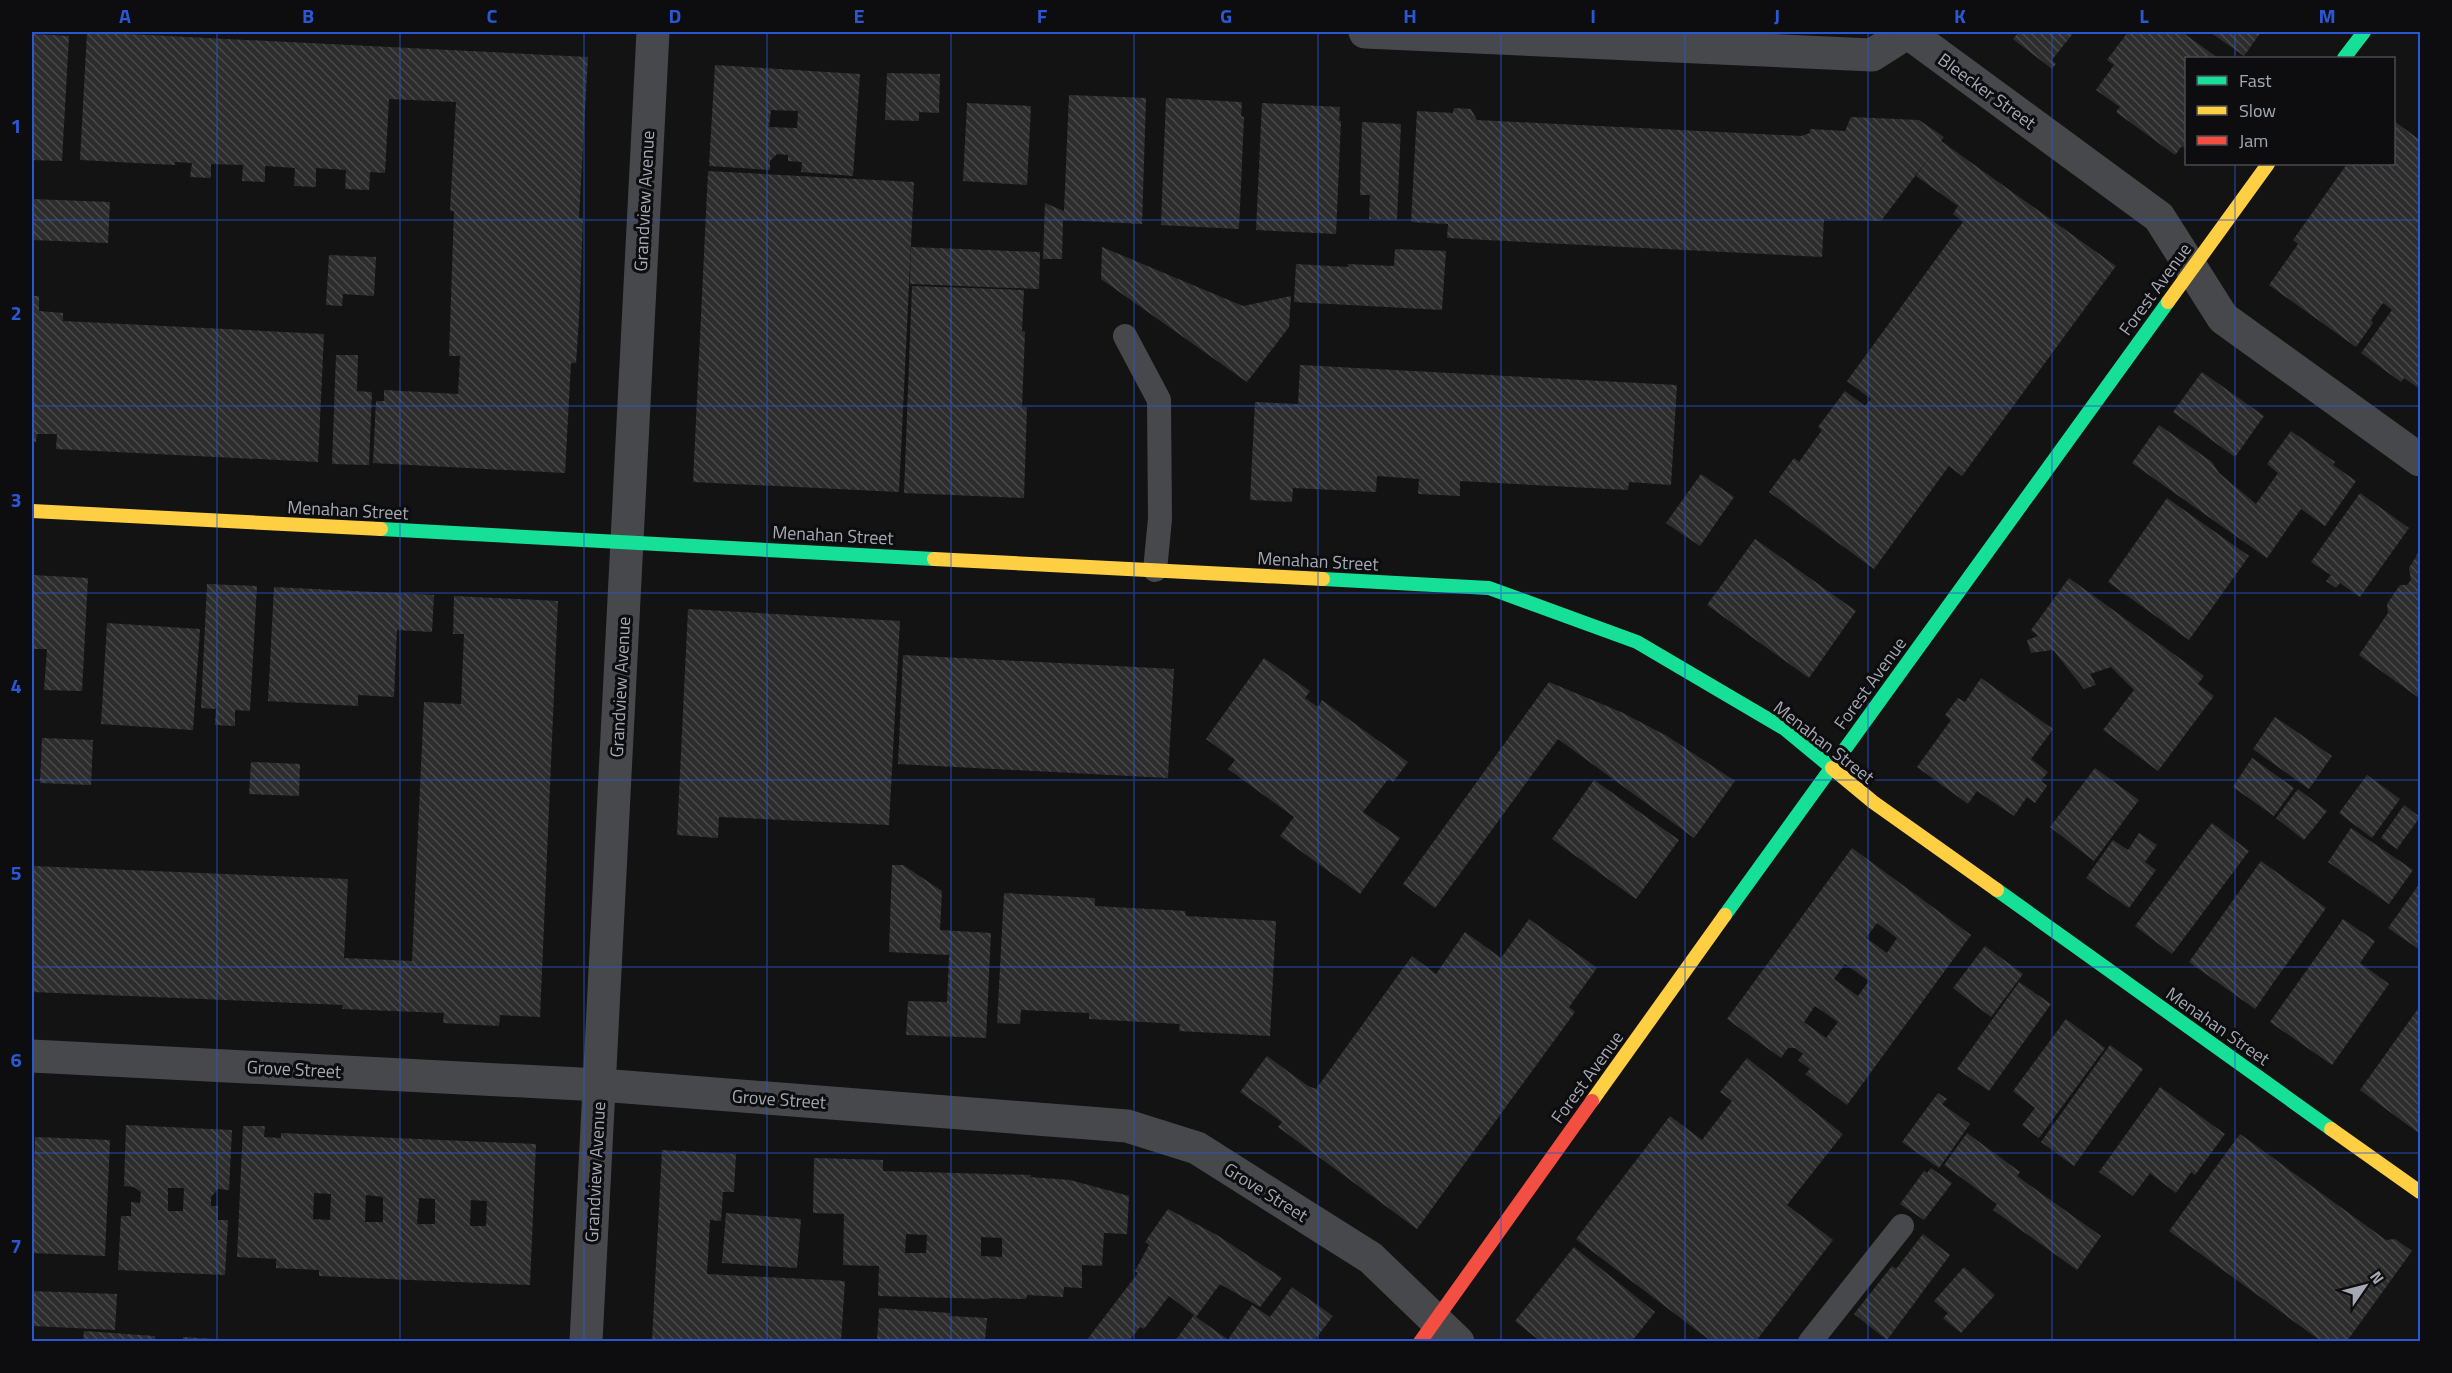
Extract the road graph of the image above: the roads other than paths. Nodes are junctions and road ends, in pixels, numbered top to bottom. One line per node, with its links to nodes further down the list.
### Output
1 (653, 32): 11 (street, Grandview Avenue)
2 (1365, 32): 3 (street, Bleecker Street)
3 (1907, 32): 7 (street, Bleecker Street)
4 (2364, 32): 5 (street)
5 (2345, 57)
6 (2267, 165): 7 (street, Forest Avenue)
7 (2191, 270): 9 (street, Bleecker Street); 13 (street, Forest Avenue)
8 (1125, 336): 12 (lane)
9 (2421, 460)
10 (32, 511): 11 (street, Menahan Street)
11 (627, 542): 12 (street, Menahan Street); 15 (street, Grandview Avenue)
12 (1155, 570): 13 (street, Menahan Street)
13 (1831, 768): 16 (street, Menahan Street); 18 (street, Forest Avenue)
14 (32, 1056): 15 (street, Grove Street)
15 (600, 1085): 18 (street, Grove Street); 19 (street, Grandview Avenue)
16 (2421, 1192)
17 (1902, 1226): 20 (lane)
18 (1438, 1334)
19 (586, 1341)
20 (1810, 1341)

